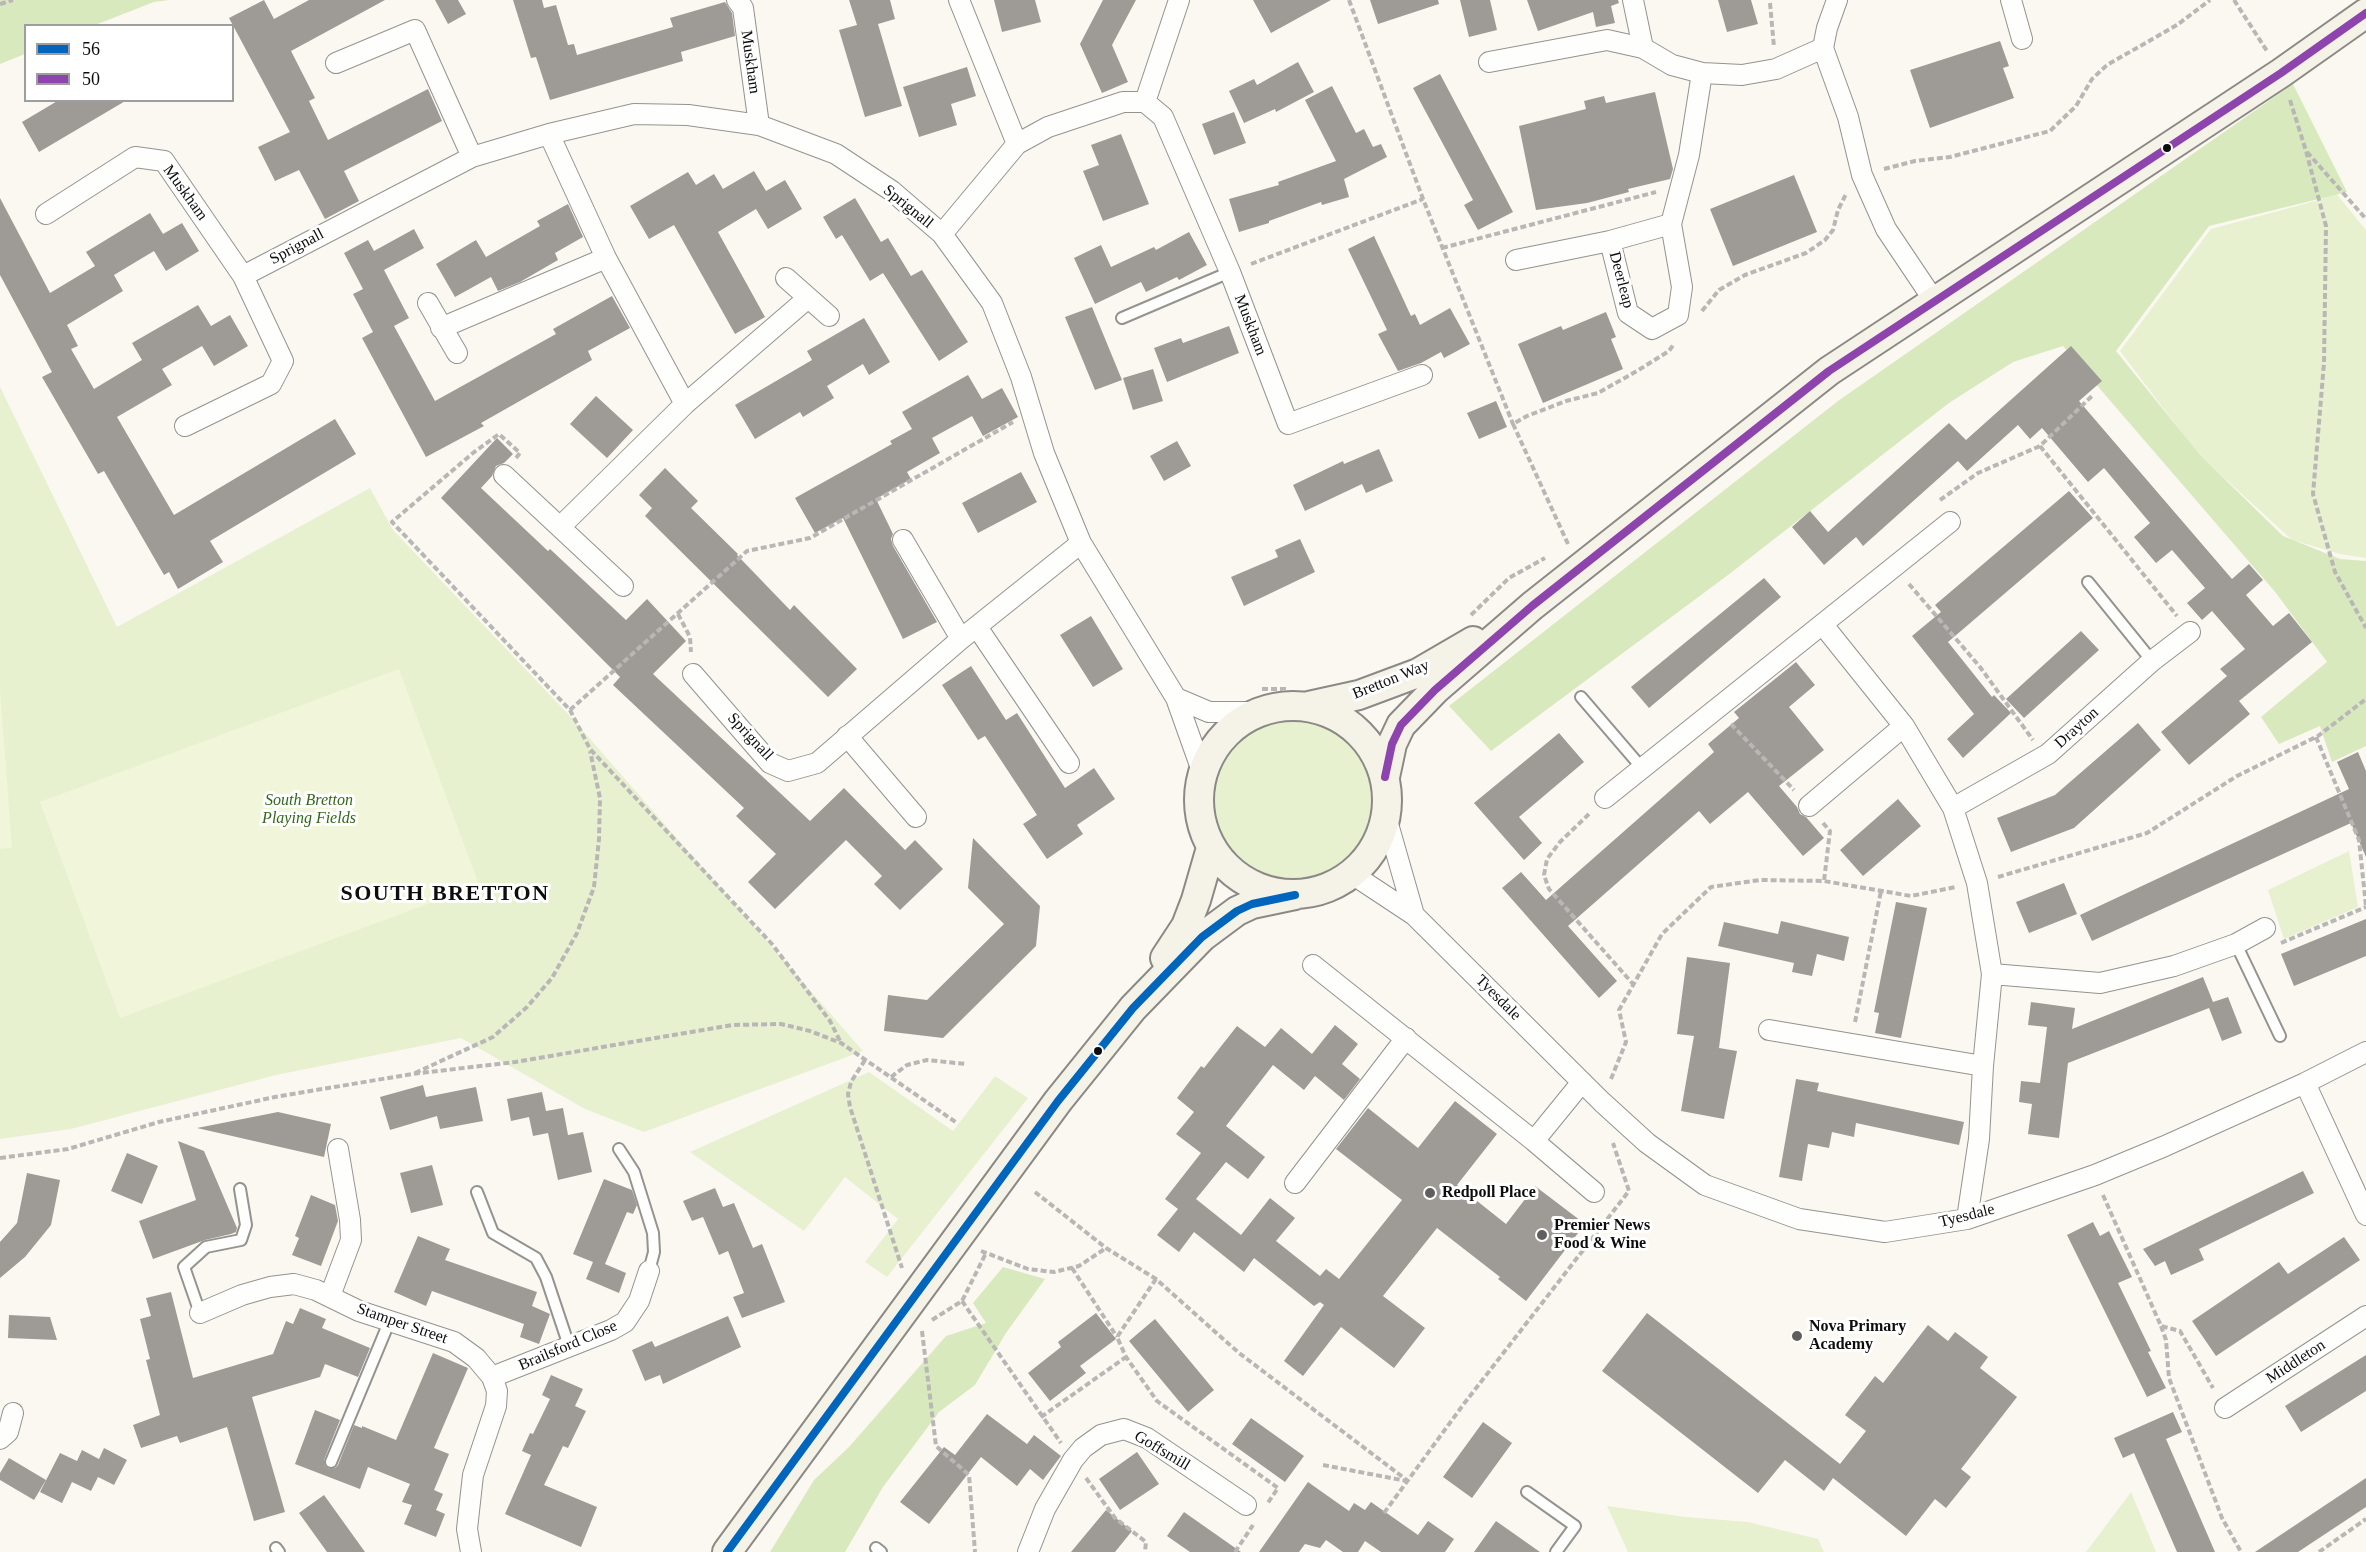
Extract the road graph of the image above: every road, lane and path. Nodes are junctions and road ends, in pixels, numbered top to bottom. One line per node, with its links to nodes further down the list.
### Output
1 (13, 0): 12 (path)
2 (737, 0): 23 (street, Muskham)
3 (959, 0): 25 (street)
4 (1179, 0): 22 (street)
5 (1349, 0): 30 (path)
6 (1633, 0): 15 (street)
7 (1837, 0): 16 (street)
8 (2011, 0): 14 (street)
9 (2210, 0): 28 (path)
10 (2234, 0): 19 (path)
11 (1771, 1): 20 (path)
12 (0, 4)
13 (2366, 13): 19 (street, Bretton Way)
14 (2022, 39)
15 (1643, 48): 17 (street); 21 (street)
16 (1823, 48): 20 (street); 28 (street)
17 (1489, 62)
18 (336, 63): 27 (street)
19 (2276, 65): 26 (path); 43 (street, Bretton Way)
20 (1776, 69): 21 (street)
21 (1702, 73): 29 (street, Deerleap)
22 (1145, 102): 25 (street); 39 (street, Muskham)
23 (759, 125): 24 (street, Sprignall); 34 (street, Sprignall)
24 (549, 134): 27 (street, Sprignall); 37 (street)
25 (1017, 144): 34 (street)
26 (2306, 151): 32 (path); 72 (path)
27 (472, 157): 40 (street, Sprignall)
28 (1862, 175): 43 (street); 46 (path)
29 (1681, 185): 33 (street, Deerleap); 36 (path)
30 (1423, 200): 36 (path); 39 (path)
31 (46, 214): 40 (street, Muskham)
32 (2366, 219)
33 (1671, 224): 35 (street, Deerleap); 35 (street, Deerleap)
34 (942, 234): 54 (street, Sprignall)
35 (1610, 241): 38 (street, Deerleap)
36 (1442, 248): 55 (path)
37 (606, 258): 48 (street); 53 (street)
38 (1516, 260)
39 (1230, 272): 47 (lane); 51 (street, Muskham)
40 (243, 276): 56 (street)
41 (786, 278): 42 (street)
42 (808, 298): 45 (street); 53 (street)
43 (1935, 302): 68 (street, Bretton Way)
44 (428, 303): 48 (street)
45 (829, 316)
46 (1696, 317)
47 (1122, 318)
48 (441, 328): 50 (street)
49 (1675, 343): 55 (path)
50 (457, 353)
51 (1422, 375)
52 (2092, 396): 57 (path)
53 (685, 404): 60 (street)
54 (1032, 411): 62 (street, Sprignall); 69 (path)
55 (1513, 424): 63 (path)
56 (185, 426)
57 (2040, 446): 59 (path); 73 (path)
58 (504, 475): 60 (street); 83 (path)
59 (1950, 522): 65 (street)
60 (560, 527): 67 (street)
61 (903, 540): 74 (street)
62 (1081, 543): 74 (street, Sprignall); 78 (street, Sprignall)
63 (1569, 546)
64 (1549, 556): 70 (path)
65 (1895, 567): 71 (street); 88 (path)
66 (2088, 582): 75 (lane)
67 (623, 586)
68 (1532, 606): 79 (street, Bretton Way); 92 (street, Bretton Way)
69 (678, 614): 76 (path); 83 (path)
70 (1468, 618)
71 (1823, 625): 82 (street); 84 (street)
72 (2366, 628)
73 (2190, 632): 75 (street, Drayton)
74 (969, 633): 85 (street, Sprignall); 89 (street)
75 (2152, 661): 88 (street, Drayton)
76 (693, 674): 85 (street, Sprignall)
77 (1581, 697): 90 (lane)
78 (1176, 698): 81 (street); 91 (street, Sprignall)
79 (1301, 698): 81 (path); 81 (street); 92 (street)
80 (2366, 699): 86 (path)
81 (1255, 700): 91 (street)
82 (1716, 708): 90 (street); 94 (path)
83 (570, 710): 87 (path)
84 (1904, 726): 94 (street); 95 (street)
85 (847, 736): 96 (street)
86 (2316, 737): 101 (path); 104 (path)
87 (590, 749): 115 (path); 121 (path)
88 (2045, 756): 95 (street, Drayton)
89 (1069, 762)
90 (1642, 768): 93 (street)
91 (1202, 771): 98 (street)
92 (1385, 777): 97 (street)
93 (1605, 798): 110 (path)
94 (1809, 806): 100 (path)
95 (1953, 808): 101 (street)
96 (916, 817)
97 (1386, 817): 99 (street); 105 (street, Tyesdale)
98 (1211, 848): 103 (street); 111 (street)
99 (1352, 874): 103 (street); 105 (street, Tyesdale)
100 (1824, 881): 102 (path); 110 (path)
101 (1977, 883): 102 (path); 109 (street)
102 (1881, 891): 116 (path)
103 (1294, 895): 111 (street)
104 (2366, 907): 106 (path)
105 (1414, 915): 123 (street, Tyesdale)
106 (2265, 928): 107 (street)
107 (2236, 944): 109 (street); 113 (lane)
108 (1313, 965): 114 (street)
109 (1992, 974): 120 (street)
110 (1633, 984): 125 (path)
111 (1133, 1008): 171 (street)
112 (1769, 1030): 116 (street)
113 (2280, 1036)
114 (1406, 1038): 128 (street); 133 (street)
115 (841, 1044): 118 (path); 121 (path)
116 (1851, 1044): 120 (street)
117 (2366, 1052): 124 (street, Tyesdale)
118 (865, 1060): 122 (path); 143 (path)
119 (966, 1064): 122 (path)
120 (1983, 1066): 139 (street)
121 (412, 1074): 131 (path)
122 (891, 1077): 127 (path)
123 (1582, 1082): 125 (street, Tyesdale); 128 (street)
124 (2305, 1083): 132 (street, Tyesdale); 138 (street)
125 (1602, 1102): 126 (street, Tyesdale)
126 (1623, 1121): 139 (street, Tyesdale); 164 (path)
127 (957, 1123)
128 (1534, 1141): 137 (street)
129 (338, 1149): 146 (street)
130 (619, 1149): 144 (lane)
131 (0, 1158)
132 (2095, 1175): 139 (street, Tyesdale); 151 (path)
133 (1295, 1183)
134 (240, 1189): 148 (lane)
135 (477, 1192): 154 (lane)
136 (1035, 1192): 140 (path)
137 (1594, 1192)
138 (2366, 1215)
139 (1966, 1219)
140 (1106, 1248): 142 (path); 145 (path)
141 (976, 1249): 142 (path)
142 (1072, 1268): 153 (path)
143 (903, 1269)
144 (649, 1271): 154 (street, Brailsford Close)
145 (1156, 1279): 153 (path); 164 (path)
146 (330, 1296): 148 (street, Stamper Street); 150 (street, Stamper Street)
147 (962, 1301): 159 (path)
148 (200, 1313)
149 (2366, 1316): 157 (street, Middleton)
150 (390, 1320): 156 (street, Stamper Street); 162 (lane)
151 (2161, 1326): 157 (path); 176 (path)
152 (921, 1327): 172 (path)
153 (1117, 1337): 155 (path)
154 (569, 1347): 156 (street, Brailsford Close)
155 (1126, 1357): 159 (path); 165 (path)
156 (492, 1377): 170 (street)
157 (2225, 1408)
158 (13, 1413): 160 (street)
159 (1041, 1417): 161 (path)
160 (0, 1439)
161 (1073, 1460): 167 (street, Goffsmill); 173 (street, Goffsmill); 174 (path)
162 (331, 1462)
163 (1323, 1465): 164 (path)
164 (1408, 1481): 168 (path)
165 (1278, 1488)
166 (1527, 1492): 175 (lane)
167 (1246, 1505)
168 (1384, 1514)
169 (2366, 1520): 177 (path)
170 (471, 1552)
171 (727, 1552)
172 (975, 1552)
173 (1028, 1552)
174 (1145, 1552)
175 (1556, 1552)
176 (2241, 1552)
177 (2319, 1552)

